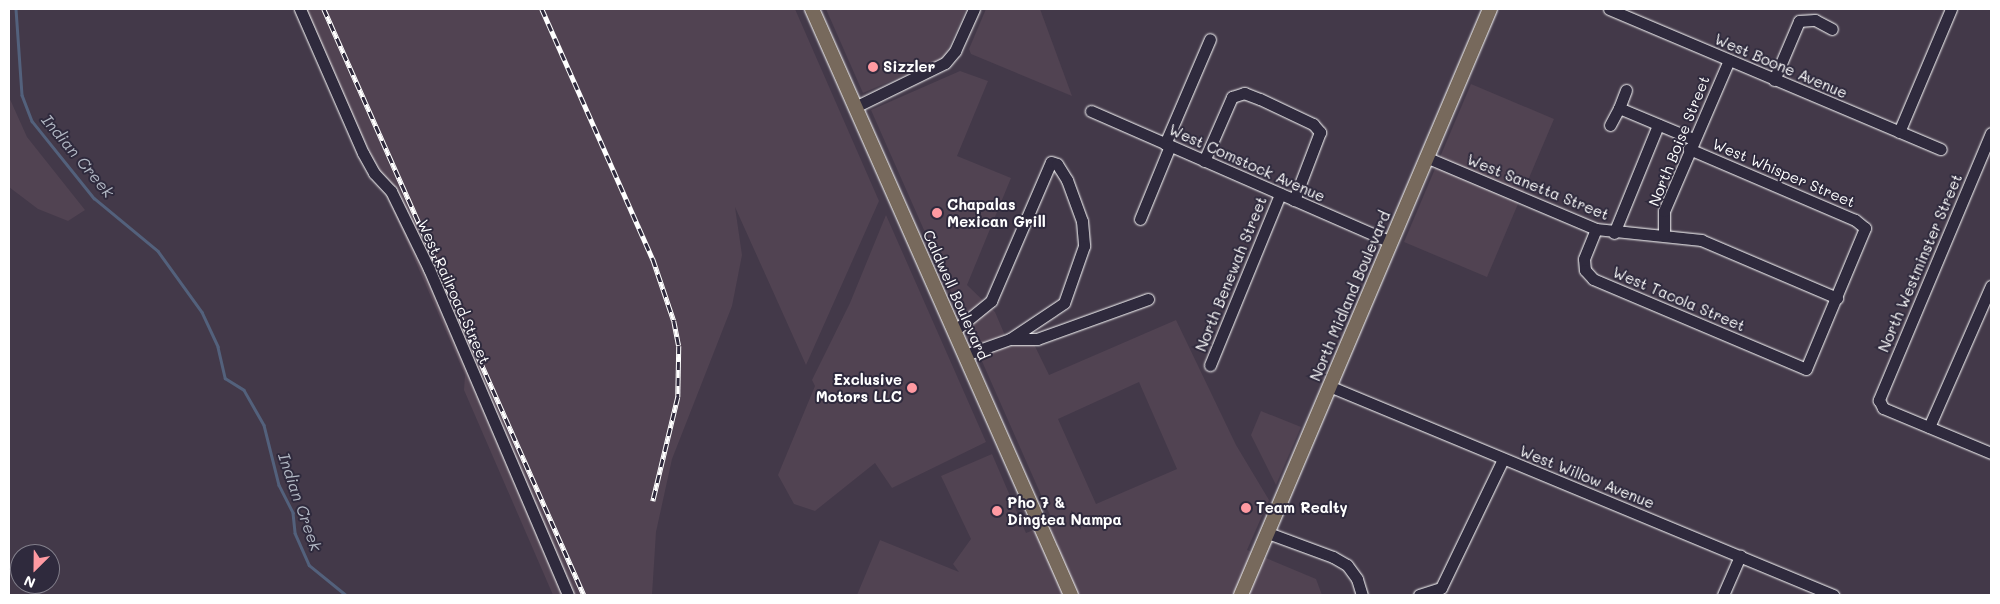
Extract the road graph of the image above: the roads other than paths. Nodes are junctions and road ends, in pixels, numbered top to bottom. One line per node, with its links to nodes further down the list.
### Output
1 (300, 9): 44 (street, West Railroad Street)
2 (812, 9): 12 (main road, Caldwell Boulevard)
3 (974, 9): 12 (street)
4 (1490, 9): 22 (main road, North Midland Boulevard)
5 (1609, 9): 9 (street, West Boone Avenue)
6 (1951, 9): 17 (street)
7 (1832, 29): 10 (street)
8 (1210, 39): 20 (street)
9 (1729, 60): 10 (street, West Boone Avenue); 19 (street, North Boise Street)
10 (1774, 80): 17 (street, West Boone Avenue)
11 (1626, 90): 13 (street)
12 (855, 107): 34 (main road, Caldwell Boulevard)
13 (1619, 108): 15 (street); 16 (street, West Whisper Street)
14 (1091, 111): 20 (street, West Comstock Avenue)
15 (1610, 125)
16 (1658, 125): 19 (street, West Whisper Street); 28 (street)
17 (1899, 132): 21 (street, West Boone Avenue)
18 (1991, 133): 39 (street, North Westminster Street)
19 (1691, 144): 29 (street, North Boise Street); 32 (street, West Whisper Street)
20 (1168, 145): 23 (street, West Comstock Avenue); 26 (street)
21 (1941, 149)
22 (1428, 158): 27 (street, West Sanetta Street); 30 (main road, North Midland Boulevard)
23 (1204, 161): 24 (street, West Comstock Avenue); 25 (street)
24 (1280, 194): 25 (street, West Comstock Avenue); 37 (street, North Benewah Street)
25 (1294, 200): 30 (street, West Comstock Avenue)
26 (1140, 220)
27 (1596, 229): 28 (street, West Sanetta Street); 32 (street, West Tacola Street)
28 (1614, 233): 29 (street, West Sanetta Street)
29 (1664, 235): 32 (street, West Sanetta Street)
30 (1391, 242): 38 (main road, North Midland Boulevard)
31 (1991, 286): 39 (street)
32 (1837, 298)
33 (1148, 299): 35 (street)
34 (954, 331): 35 (street); 36 (main road, Caldwell Boulevard)
35 (1010, 339): 36 (street)
36 (965, 355): 45 (main road, Caldwell Boulevard)
37 (1210, 365)
38 (1329, 386): 41 (street, West Willow Avenue); 42 (main road, North Midland Boulevard)
39 (1929, 427): 40 (street)
40 (1991, 453)
41 (1503, 459): 43 (street, West Willow Avenue); 48 (street)
42 (1268, 533): 46 (main road, North Midland Boulevard); 47 (street)
43 (1740, 556): 49 (street); 50 (street, West Willow Avenue)
44 (568, 595)
45 (1071, 595)
46 (1241, 595)
47 (1362, 595)
48 (1419, 595)
49 (1723, 595)
50 (1833, 595)

